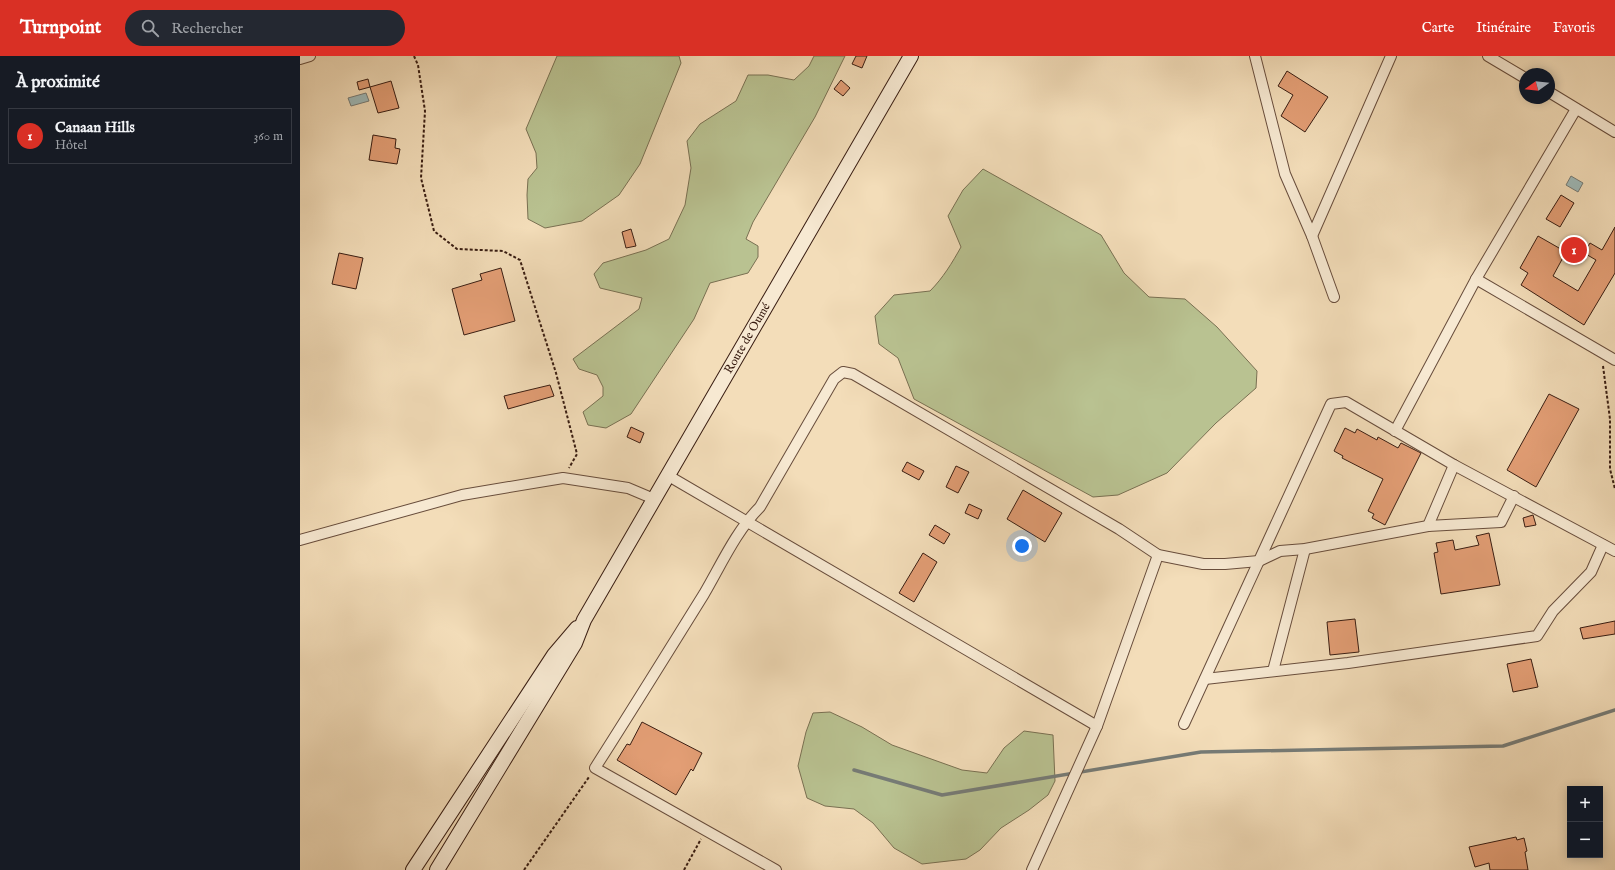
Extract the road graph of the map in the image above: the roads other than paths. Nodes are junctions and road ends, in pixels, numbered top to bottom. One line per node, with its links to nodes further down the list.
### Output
1 (310, 56): 6 (street)
2 (911, 56): 17 (main road, Route de Oumé)
3 (1255, 56): 11 (street)
4 (1391, 56): 11 (street)
5 (1488, 56): 7 (street)
6 (300, 59)
7 (1519, 74)
8 (1555, 96): 9 (street)
9 (1576, 109): 10 (street); 12 (street)
10 (1615, 132)
11 (1312, 236): 13 (street)
12 (1476, 279): 14 (street); 15 (street)
13 (1334, 297)
14 (1615, 360)
15 (1395, 431): 16 (street); 27 (street)
16 (1454, 465): 18 (street); 21 (street)
17 (668, 475): 19 (main road, Route de Oumé); 20 (street)
18 (1514, 496): 21 (street); 23 (street)
19 (654, 498): 22 (street); 28 (main road, Route de Oumé)
20 (745, 521): 26 (street); 32 (street); 35 (street)
21 (1428, 526): 24 (street)
22 (300, 540)
23 (1603, 544): 25 (street); 29 (street)
24 (1305, 548): 27 (street); 29 (street)
25 (1615, 551)
26 (1158, 555): 27 (street); 32 (street)
27 (1259, 560): 30 (street)
28 (584, 620): 33 (main road); 34 (main road)
29 (1273, 671): 30 (street)
30 (1205, 678): 31 (street)
31 (1184, 724)
32 (1097, 726): 36 (street)
33 (413, 870)
34 (437, 870)
35 (776, 870)
36 (1032, 870)

